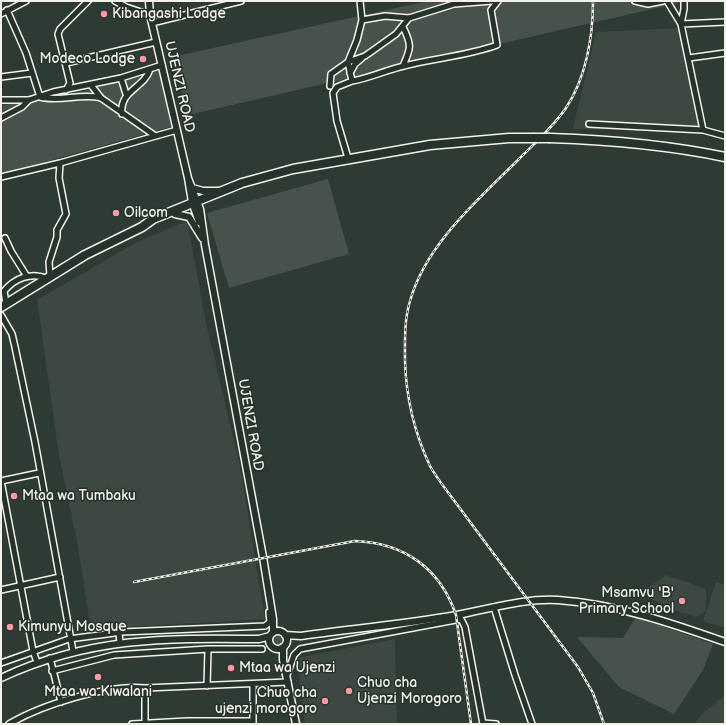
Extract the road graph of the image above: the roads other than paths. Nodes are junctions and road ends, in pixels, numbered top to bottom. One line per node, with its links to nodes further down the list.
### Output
1 (26, 1): 15 (street)
2 (88, 1): 30 (street)
3 (115, 1): 18 (street)
4 (149, 1): 18 (street, UJENZI ROAD)
5 (241, 1): 22 (street)
6 (360, 1): 20 (street)
7 (492, 1): 13 (street)
8 (498, 1): 16 (street)
9 (635, 1): 10 (street)
10 (663, 1)
11 (667, 1): 23 (street)
12 (684, 1): 23 (street)
13 (484, 2): 14 (street); 16 (street)
14 (454, 3): 19 (street)
15 (7, 10): 17 (street); 34 (street)
16 (491, 10): 32 (street)
17 (1, 14)
18 (150, 15): 22 (street, UJENZI ROAD)
19 (410, 18): 20 (street); 24 (street)
20 (362, 20): 29 (street)
21 (725, 22): 23 (street)
22 (152, 23): 25 (street, UJENZI ROAD)
23 (681, 24): 28 (street)
24 (403, 27): 27 (street); 32 (street)
25 (156, 42): 30 (street); 31 (street, UJENZI ROAD)
26 (725, 53): 28 (street)
27 (364, 56): 29 (street); 35 (street)
28 (689, 58): 53 (street)
29 (348, 62): 35 (street); 41 (street)
30 (66, 63): 39 (street)
31 (162, 65): 33 (street); 52 (street, UJENZI ROAD)
32 (403, 66): 38 (street)
33 (150, 69): 37 (street); 44 (street)
34 (32, 73): 36 (street); 45 (street)
35 (350, 73): 38 (street)
36 (1, 77)
37 (121, 78): 40 (street); 44 (street)
38 (352, 81): 57 (street)
39 (70, 83): 42 (street); 43 (street)
40 (91, 85): 42 (street); 46 (street)
41 (330, 86)
42 (75, 89): 43 (street)
43 (66, 90): 45 (street)
44 (126, 94): 49 (street)
45 (40, 97): 46 (street); 48 (street)
46 (101, 98): 49 (street)
47 (1, 100): 48 (street)
48 (29, 100): 50 (street)
49 (122, 114): 54 (street)
50 (1, 118)
51 (589, 124): 53 (street)
52 (177, 130): 54 (street); 61 (street, UJENZI ROAD)
53 (703, 130): 55 (street)
54 (154, 135): 58 (street)
55 (725, 136)
56 (725, 157): 57 (highway, bridge)
57 (348, 158): 60 (highway)
58 (60, 164): 59 (street); 70 (street)
59 (1, 177)
60 (270, 177): 63 (highway); 64 (highway)
61 (188, 178): 62 (street, UJENZI ROAD); 64 (street, UJENZI ROAD)
62 (192, 188): 63 (street); 64 (street, UJENZI ROAD)
63 (220, 191): 64 (highway)
64 (195, 203): 65 (highway); 66 (highway); 68 (street, UJENZI ROAD)
65 (175, 214): 66 (highway); 68 (street)
66 (142, 227): 70 (highway)
67 (5, 238): 69 (street)
68 (205, 245): 76 (street, UJENZI ROAD)
69 (26, 275): 70 (street); 71 (street)
70 (48, 277): 71 (highway)
71 (4, 305)
72 (1, 315): 73 (street)
73 (39, 473): 74 (street); 75 (street)
74 (1, 485): 77 (street)
75 (60, 577): 77 (street); 86 (street)
76 (267, 579): 81 (street, UJENZI ROAD); 82 (street)
77 (21, 585): 78 (street); 94 (street)
78 (1, 590)
79 (494, 607): 80 (street); 88 (street); 115 (street)
80 (460, 617): 85 (street); 101 (street); 113 (street)
81 (274, 619): 83 (street); 84 (street)
82 (119, 633): 86 (street); 89 (street)
83 (282, 633): 84 (street); 85 (street); 90 (street)
84 (271, 634): 87 (street); 91 (street)
85 (301, 636): 90 (street)
86 (69, 639): 94 (street); 95 (street)
87 (259, 639): 89 (street); 91 (street)
88 (725, 642)
89 (120, 644): 95 (street)
90 (284, 645): 91 (street); 97 (street)
91 (272, 646): 97 (street)
92 (262, 649): 93 (street)
93 (208, 650): 100 (street); 105 (street)
94 (33, 651): 98 (street); 99 (street)
95 (73, 651): 96 (street)
96 (50, 658): 98 (street); 100 (street)
97 (283, 660): 101 (street)
98 (37, 662): 102 (street)
99 (1, 663)
100 (52, 671): 107 (street)
101 (287, 675): 103 (street)
102 (2, 676)
103 (288, 682): 104 (street); 112 (street)
104 (252, 685): 105 (street); 109 (street)
105 (207, 686): 106 (street)
106 (145, 688): 107 (street); 108 (street)
107 (61, 702): 110 (street)
108 (145, 723): 109 (street); 111 (street)
109 (253, 723)
110 (9, 724)
111 (132, 724)
112 (296, 724)
113 (483, 724): 114 (street)
114 (496, 724)
115 (532, 724)

